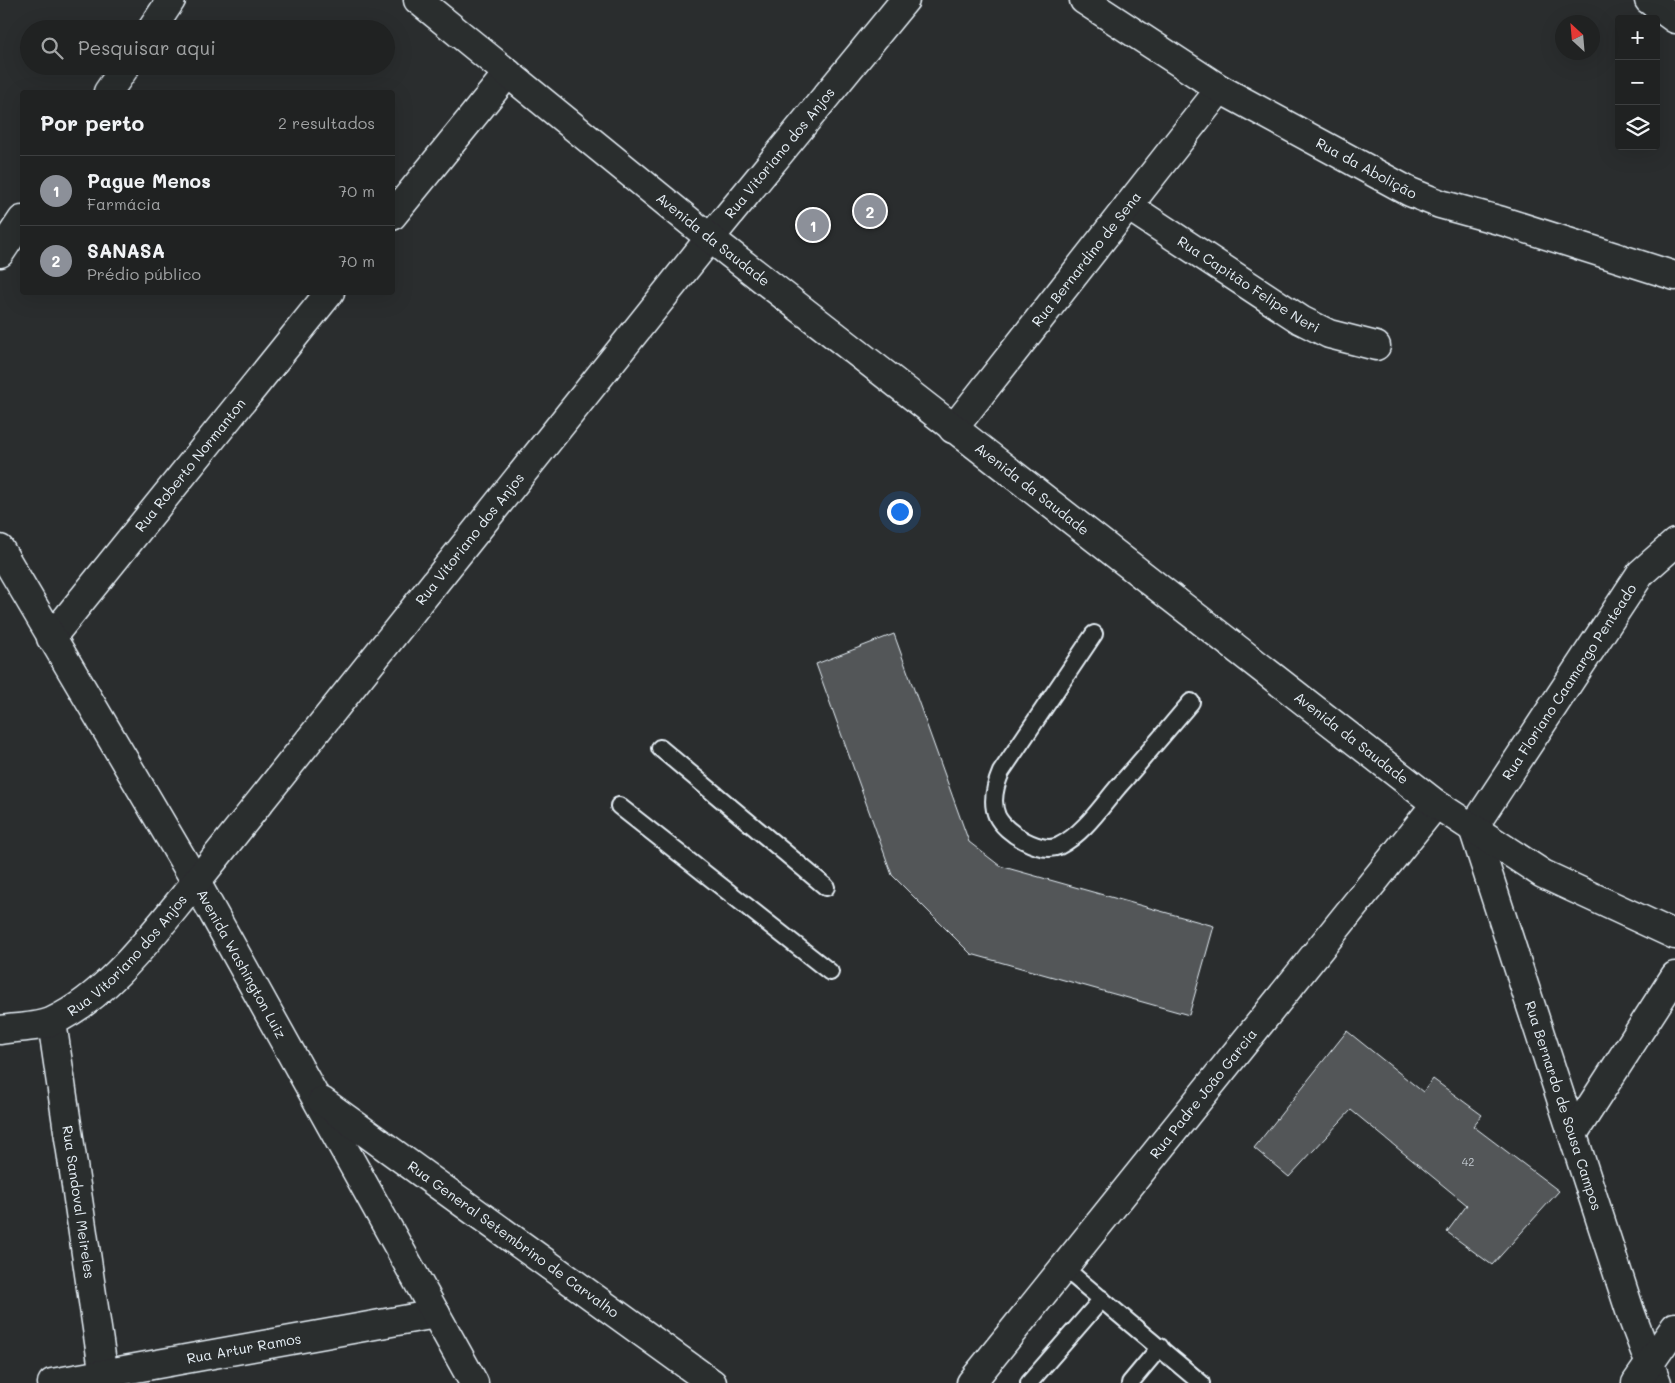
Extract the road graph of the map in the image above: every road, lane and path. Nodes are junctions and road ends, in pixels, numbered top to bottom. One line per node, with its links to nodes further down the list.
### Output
1 (171, 0): 7 (street)
2 (418, 0): 8 (street, Avenida da Saudade)
3 (905, 0): 15 (street, Rua Vitoriano dos Anjos)
4 (1084, 0): 10 (street, Rua da Abolição)
5 (1649, 0): 6 (street)
6 (1675, 19)
7 (158, 20)
8 (508, 73): 13 (street); 15 (street, Avenida da Saudade)
9 (120, 75): 11 (street)
10 (1220, 89): 12 (street, Rua Bernardino de Sena); 17 (street, Rua da Abolição)
11 (109, 90)
12 (1128, 206): 19 (street, Rua Capitão Felipe Neri); 20 (street, Rua Bernardino de Sena)
13 (395, 212)
14 (20, 223): 16 (street)
15 (710, 238): 20 (street, Avenida da Saudade); 30 (street, Rua Vitoriano dos Anjos)
16 (0, 253)
17 (1675, 276)
18 (328, 295): 24 (street, Rua Roberto Normanton)
19 (1376, 346)
20 (953, 429): 27 (street, Avenida da Saudade)
21 (1675, 543): 29 (street, Rua Floriano Caamargo Penteado)
22 (2, 556): 24 (street, Avenida Washington Luiz)
23 (1094, 634): 25 (lane)
24 (51, 638): 30 (street, Avenida Washington Luiz)
25 (1191, 702)
26 (660, 748): 31 (lane)
27 (1436, 804): 29 (street, Avenida da Saudade); 39 (street, Rua Padre João Garcia)
28 (619, 806): 33 (lane)
29 (1473, 828): 32 (street, Avenida da Saudade); 38 (street, Rua Bernardo de Sousa Campos)
30 (196, 882): 35 (street, Rua Vitoriano dos Anjos); 37 (street, Avenida Washington Luiz)
31 (826, 887)
32 (1675, 935)
33 (830, 972)
34 (1675, 976): 38 (street)
35 (52, 1022): 36 (street, Rua Vitoriano dos Anjos); 45 (street, Rua Sandoval Meireles)
36 (0, 1030)
37 (315, 1096): 41 (street, Avenida Washington Luiz); 48 (street, Rua General Setembrino de Carvalho)
38 (1573, 1134): 44 (street, Rua Bernardo de Sousa Campos)
39 (1064, 1267): 40 (lane); 49 (street, Rua Padre João Garcia)
40 (1102, 1299): 43 (lane); 50 (lane)
41 (436, 1314): 45 (street, Rua Artur Ramos); 47 (street, Avenida Washington Luiz)
42 (1675, 1327): 44 (street)
43 (1160, 1347): 51 (lane); 52 (lane)
44 (1648, 1377)
45 (104, 1378): 46 (street, Rua Artur Ramos)
46 (52, 1383)
47 (474, 1383)
48 (712, 1383)
49 (971, 1383)
50 (1029, 1383)
51 (1130, 1383)
52 (1201, 1383)

